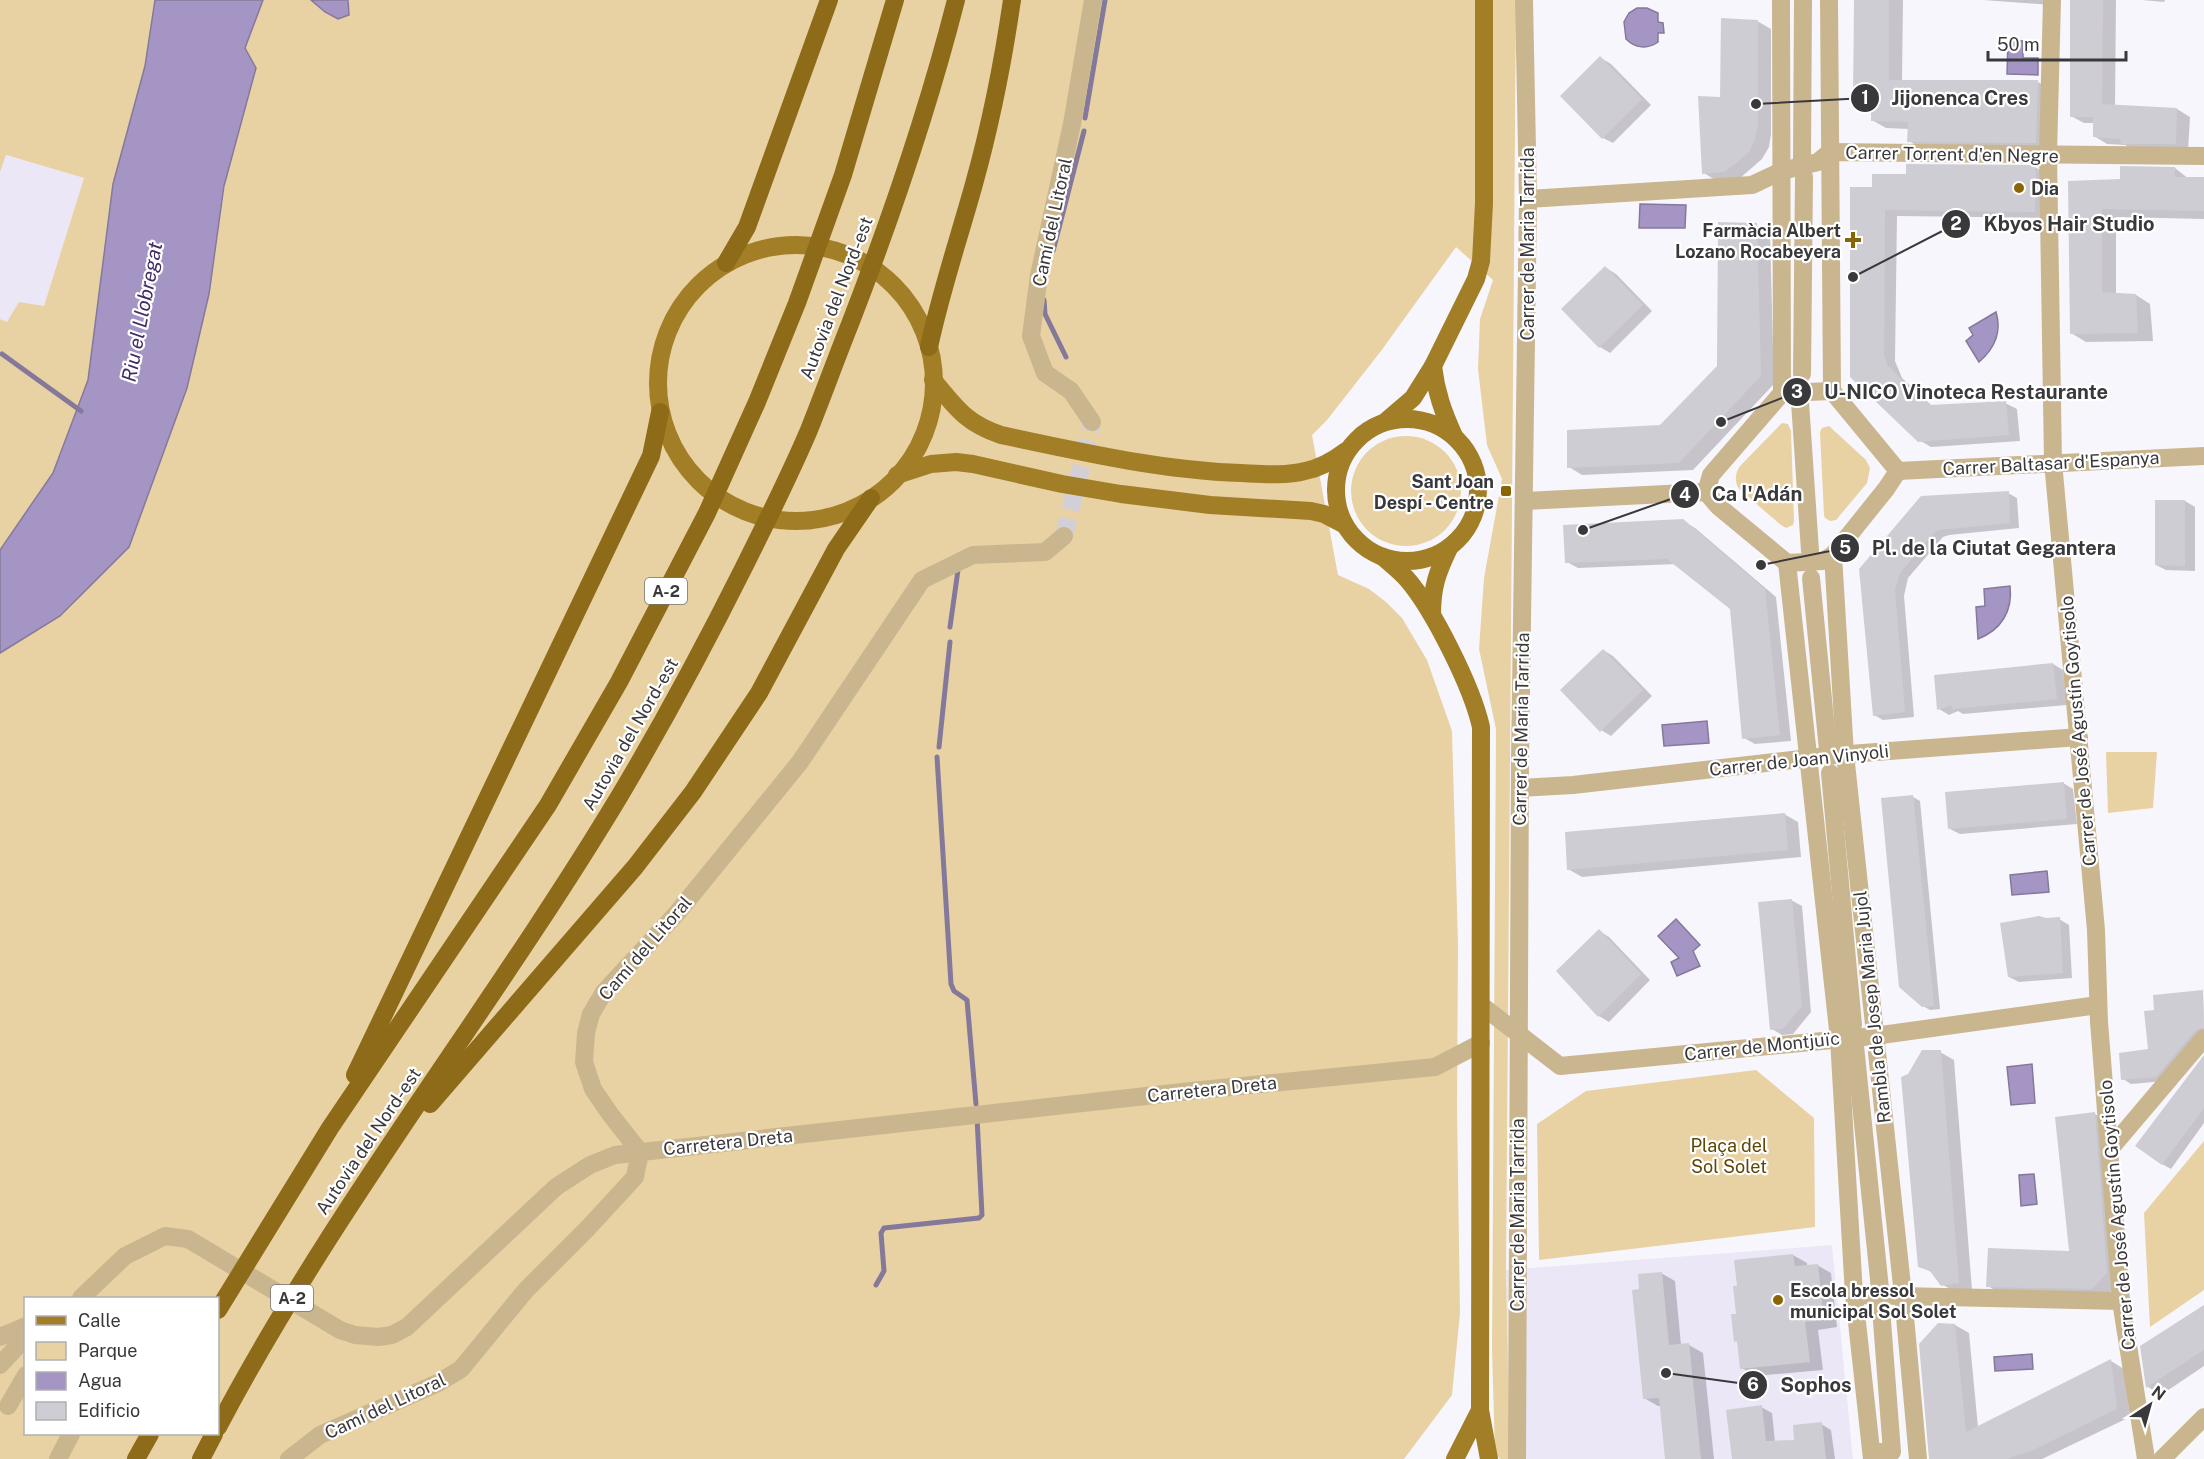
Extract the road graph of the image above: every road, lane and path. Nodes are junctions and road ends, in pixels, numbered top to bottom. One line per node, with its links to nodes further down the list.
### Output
1 (829, 0): 17 (highway)
2 (896, 0): 60 (highway, Autovia del Nord-est / A-2)
3 (956, 0): 63 (highway, Autovia del Nord-est / A-2)
4 (1012, 0): 18 (highway)
5 (1093, 0): 26 (street, Camí del Litoral)
6 (1484, 0): 19 (main road)
7 (1524, 0): 16 (street, Carrer de Maria Tarrida)
8 (1781, 0): 15 (street)
9 (1803, 0): 20 (street)
10 (1829, 0): 12 (street)
11 (2052, 0): 13 (street, Carrer de José Agustín Goytisolo)
12 (1830, 152): 13 (street, Carrer Torrent d'en Negre); 15 (street, Carrer Torrent d'en Negre); 22 (street)
13 (2048, 155): 14 (street, Carrer Torrent d'en Negre); 31 (street, Carrer de José Agustín Goytisolo)
14 (2204, 156)
15 (1782, 171): 16 (street, Carrer Torrent d'en Negre); 23 (street)
16 (1528, 199): 36 (street, Carrer de Maria Tarrida)
17 (726, 263): 18 (main road); 25 (main road)
18 (929, 347): 21 (main road)
19 (1433, 366): 27 (main road); 28 (main road)
20 (1802, 374)
21 (933, 381): 29 (main road); 33 (main road)
22 (1833, 391): 23 (street); 32 (street)
23 (1782, 393): 34 (street)
24 (1800, 402): 40 (street)
25 (660, 412): 35 (main road); 60 (highway)
26 (1092, 422)
27 (1385, 422): 28 (main road); 29 (main road)
28 (1454, 437): 39 (main road)
29 (1348, 450): 37 (main road)
30 (2204, 456): 31 (street, Carrer Baltasar d'Espanya)
31 (2053, 462): 32 (street, Carrer Baltasar d'Espanya); 46 (street, Carrer de José Agustín Goytisolo)
32 (1898, 471): 41 (street)
33 (897, 475): 35 (main road); 37 (main road)
34 (1706, 492): 36 (street); 43 (street)
35 (871, 498): 63 (highway)
36 (1525, 501): 50 (street, Carrer de Maria Tarrida)
37 (1345, 525): 42 (main road)
38 (1064, 536): 62 (street, Camí del Litoral)
39 (1449, 548): 42 (main road); 45 (main road, Carrer de Maria Tarrida)
40 (1810, 551)
41 (1833, 555): 43 (street); 47 (street, Rambla de Josep Maria Jujol)
42 (1383, 557): 45 (main road, Carrer de Maria Tarrida)
43 (1786, 562): 48 (street, Rambla de Josep Maria Jujol)
44 (1810, 578): 47 (street, Rambla de Josep Maria Jujol)
45 (1432, 617): 51 (main road, Carrer de Maria Tarrida)
46 (2079, 737): 47 (street, Carrer de Joan Vinyoli); 52 (street, Carrer de José Agustín Goytisolo)
47 (1836, 752): 48 (street, Carrer de Joan Vinyoli); 55 (street, Rambla de Josep Maria Jujol)
48 (1808, 758): 50 (street, Carrer de Joan Vinyoli); 57 (street, Rambla de Josep Maria Jujol)
49 (1830, 773): 53 (street, Rambla de Josep Maria Jujol)
50 (1520, 788): 54 (street, Carrer de Maria Tarrida)
51 (1481, 1005): 54 (street, Carrer de Montjuïc); 58 (main road, Carrer de Maria Tarrida)
52 (2098, 1005): 55 (street, Carrer de Montjuïc); 61 (street, Carrer de José Agustín Goytisolo)
53 (1853, 1025)
54 (1518, 1034): 57 (street, Carrer de Montjuïc); 91 (street, Carrer de Maria Tarrida)
55 (1874, 1036): 57 (street, Carrer de Montjuïc); 66 (street, Rambla de Josep Maria Jujol)
56 (2204, 1038): 61 (street)
57 (1839, 1039): 65 (street, Rambla de Josep Maria Jujol)
58 (1481, 1043): 62 (street, Carretera Dreta); 77 (main road, Carrer de Maria Tarrida)
59 (1856, 1046): 64 (street, Rambla de Josep Maria Jujol)
60 (330, 1128): 69 (highway, Autovia del Nord-est / A-2)
61 (2110, 1149): 68 (street, Carrer de José Agustín Goytisolo)
62 (640, 1152): 67 (street, Carretera Dreta); 88 (street, Camí del Litoral)
63 (372, 1172): 79 (highway, Autovia del Nord-est / A-2)
64 (1880, 1289)
65 (1854, 1295): 66 (street); 83 (street, Rambla de Josep Maria Jujol)
66 (1903, 1295): 68 (street); 84 (street, Rambla de Josep Maria Jujol)
67 (83, 1297)
68 (2121, 1302): 92 (street, Carrer de José Agustín Goytisolo)
69 (219, 1308)
70 (1881, 1308): 83 (street)
71 (24, 1327): 72 (street)
72 (0, 1337)
73 (24, 1339): 74 (street)
74 (0, 1365)
75 (24, 1378): 76 (street)
76 (8, 1406)
77 (1480, 1410): 89 (main road); 90 (main road, Carrer de Maria Tarrida)
78 (2204, 1417): 93 (street)
79 (219, 1425)
80 (70, 1435): 85 (street)
81 (149, 1435): 86 (highway)
82 (213, 1435): 87 (highway)
83 (1880, 1454): 84 (street, Rambla de Josep Maria Jujol)
84 (1915, 1456)
85 (58, 1459)
86 (136, 1459)
87 (201, 1459)
88 (289, 1459)
89 (1455, 1459)
90 (1489, 1459)
91 (1517, 1459)
92 (2146, 1459)
93 (2162, 1459)

